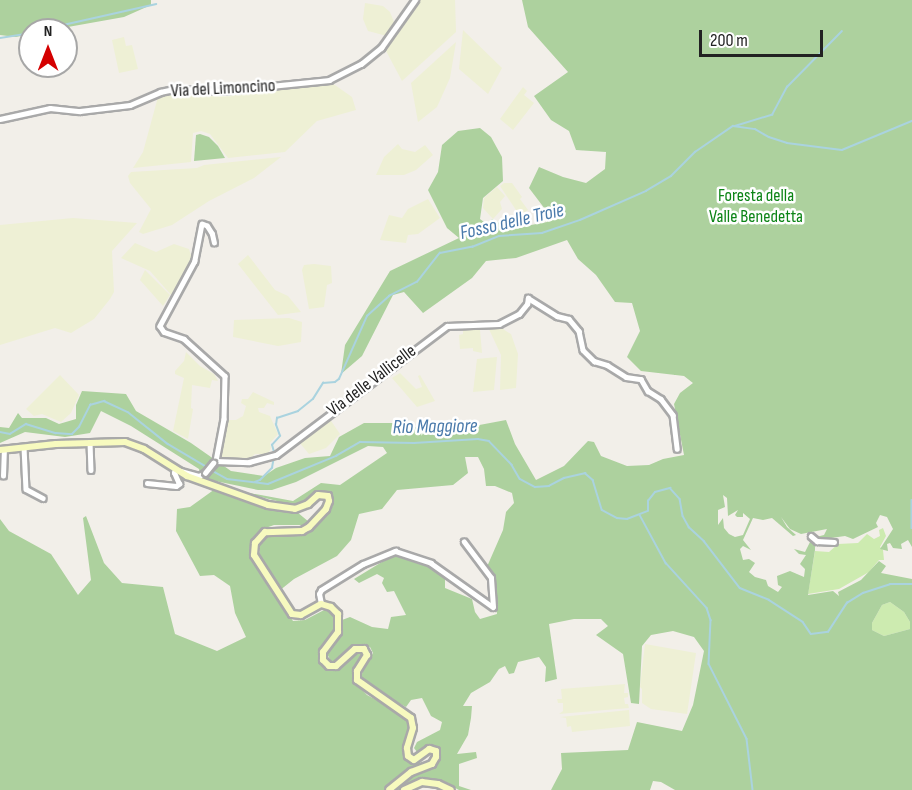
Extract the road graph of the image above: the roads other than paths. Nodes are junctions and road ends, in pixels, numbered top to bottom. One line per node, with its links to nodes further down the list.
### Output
1 (415, 0): 2 (street, Via del Limoncino)
2 (0, 119)
3 (214, 243): 8 (street)
4 (90, 442): 5 (main road); 9 (street); 10 (main road)
5 (24, 447): 7 (main road); 13 (street)
6 (677, 449): 8 (street, Via delle Vallicelle)
7 (2, 450): 11 (street)
8 (214, 462): 10 (street, bridge)
9 (91, 470)
10 (176, 470): 12 (street); 17 (main road)
11 (3, 476)
12 (147, 483)
13 (43, 498)
14 (811, 536): 16 (street)
15 (464, 542): 17 (street)
16 (834, 542)
17 (321, 604): 18 (main road)
18 (388, 790)
19 (404, 790): 20 (main road)
20 (451, 790)

